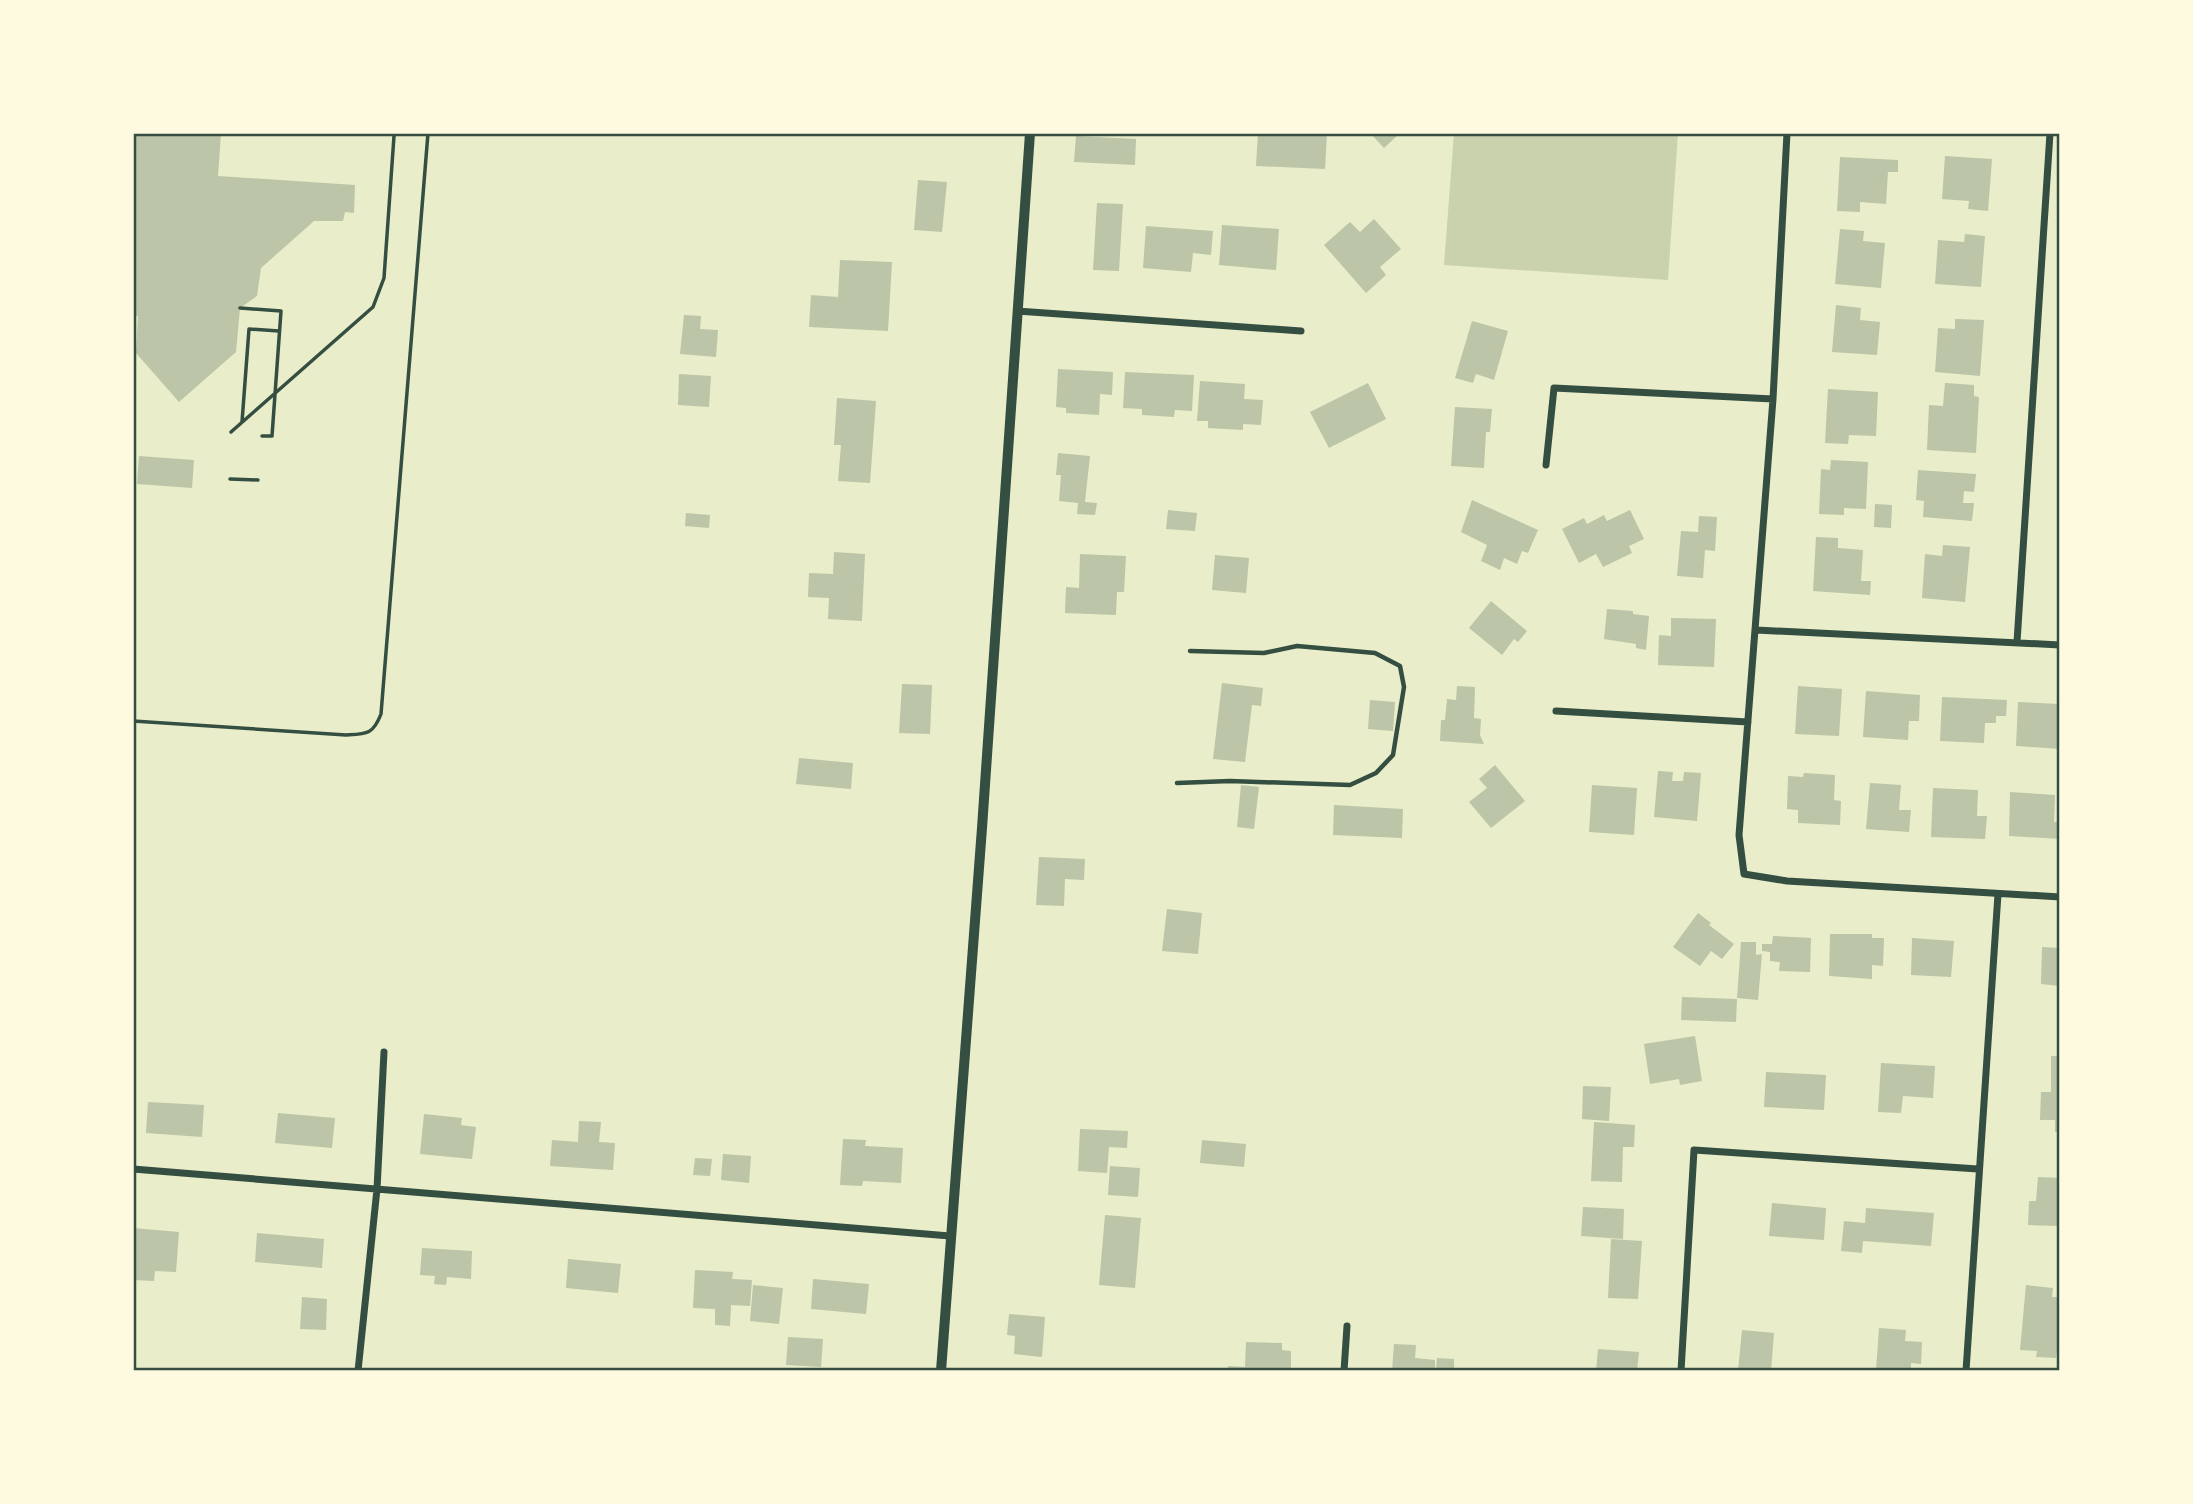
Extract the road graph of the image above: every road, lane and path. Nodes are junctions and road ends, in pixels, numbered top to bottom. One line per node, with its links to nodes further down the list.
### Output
1 (428, 133): 23 (path)
2 (1030, 133): 7 (street)
3 (1787, 133): 11 (street)
4 (2050, 133): 19 (street)
5 (394, 136): 10 (path)
6 (240, 308): 8 (path)
7 (1017, 311): 9 (street); 32 (street)
8 (279, 331): 10 (path); 12 (path)
9 (1301, 331)
10 (274, 394): 12 (path); 14 (path)
11 (1773, 399): 15 (street); 18 (street)
12 (242, 422): 13 (path)
13 (230, 432)
14 (262, 436)
15 (1546, 465)
16 (230, 479): 17 (path)
17 (258, 480)
18 (1756, 630): 19 (street); 24 (street)
19 (2017, 642): 20 (street)
20 (2060, 645)
21 (1190, 651): 25 (lane)
22 (1556, 711): 24 (street)
23 (133, 722)
24 (1748, 722): 26 (street)
25 (1177, 783)
26 (1998, 894): 27 (street); 29 (street)
27 (2060, 897)
28 (384, 1052): 31 (street)
29 (1978, 1169): 37 (street); 38 (street)
30 (133, 1170): 31 (street)
31 (377, 1189): 32 (street); 34 (street)
32 (950, 1236): 35 (street)
33 (1347, 1326): 36 (street)
34 (358, 1371)
35 (941, 1371)
36 (1344, 1371)
37 (1681, 1371)
38 (1966, 1371)

